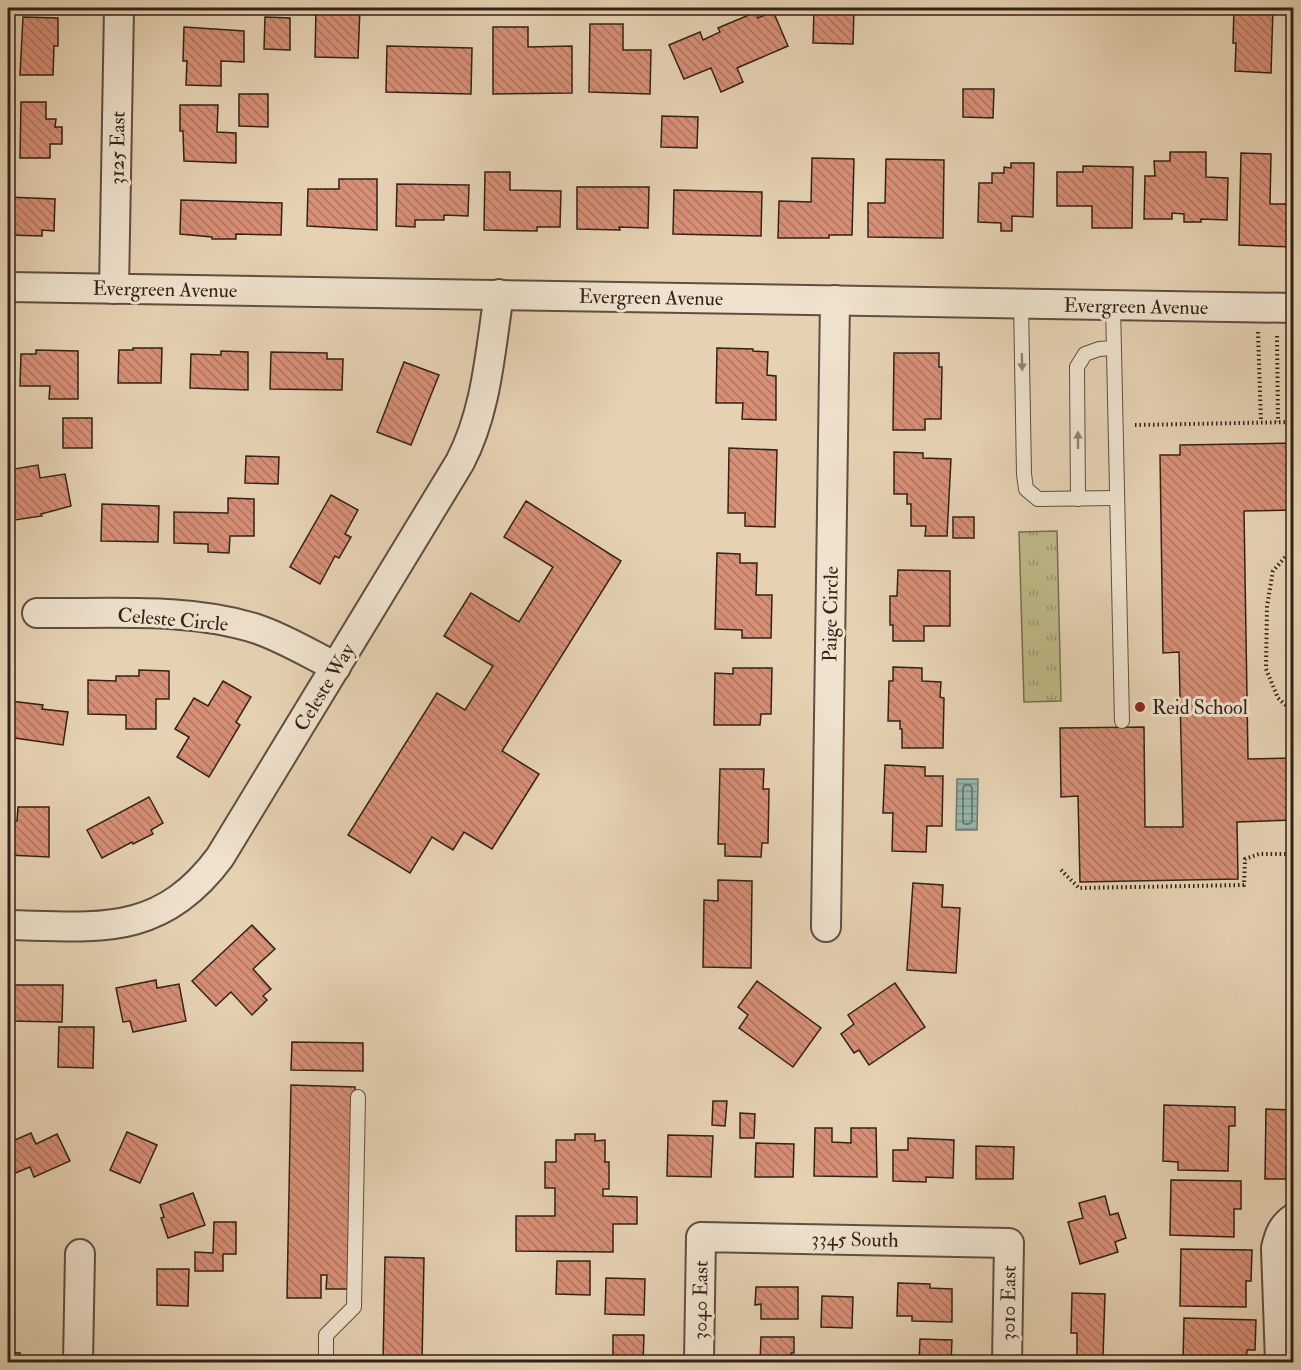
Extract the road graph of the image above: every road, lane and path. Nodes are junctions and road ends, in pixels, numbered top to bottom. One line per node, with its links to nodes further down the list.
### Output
1 (119, 8): 3 (street, 3125 East)
2 (8, 287): 3 (street, Evergreen Avenue)
3 (114, 289): 4 (street, Evergreen Avenue)
4 (499, 294): 5 (street, Evergreen Avenue); 20 (street, Celeste Way)
5 (835, 300): 6 (street, Evergreen Avenue); 26 (street, Paige Circle)
6 (1021, 303): 7 (street, Evergreen Avenue); 16 (lane, one-way to 16)
7 (1113, 305): 8 (street, Evergreen Avenue); 11 (lane)
8 (1257, 308): 9 (street, Evergreen Avenue); 12 (path)
9 (1293, 308)
10 (1277, 336): 13 (path)
11 (1113, 348): 15 (lane); 16 (lane, one-way to 11)
12 (1261, 422): 13 (path); 15 (path)
13 (1278, 422): 14 (path)
14 (1293, 422)
15 (1115, 425): 17 (lane)
16 (1078, 498): 17 (lane)
17 (1116, 498): 22 (lane)
18 (1293, 547): 21 (path)
19 (38, 613): 20 (street, Celeste Circle)
20 (336, 667): 25 (street, Celeste Way)
21 (1293, 713)
22 (1122, 721)
23 (1293, 854): 24 (path)
24 (1061, 870)
25 (8, 925)
26 (826, 927)
27 (358, 1097): 33 (lane)
28 (1289, 1221): 36 (street)
29 (701, 1236): 30 (street, 3345 South); 34 (street, 3040 East)
30 (1009, 1243): 35 (street, 3010 East)
31 (80, 1254): 32 (street)
32 (78, 1362)
33 (326, 1362)
34 (699, 1362)
35 (1007, 1362)
36 (1280, 1362)

